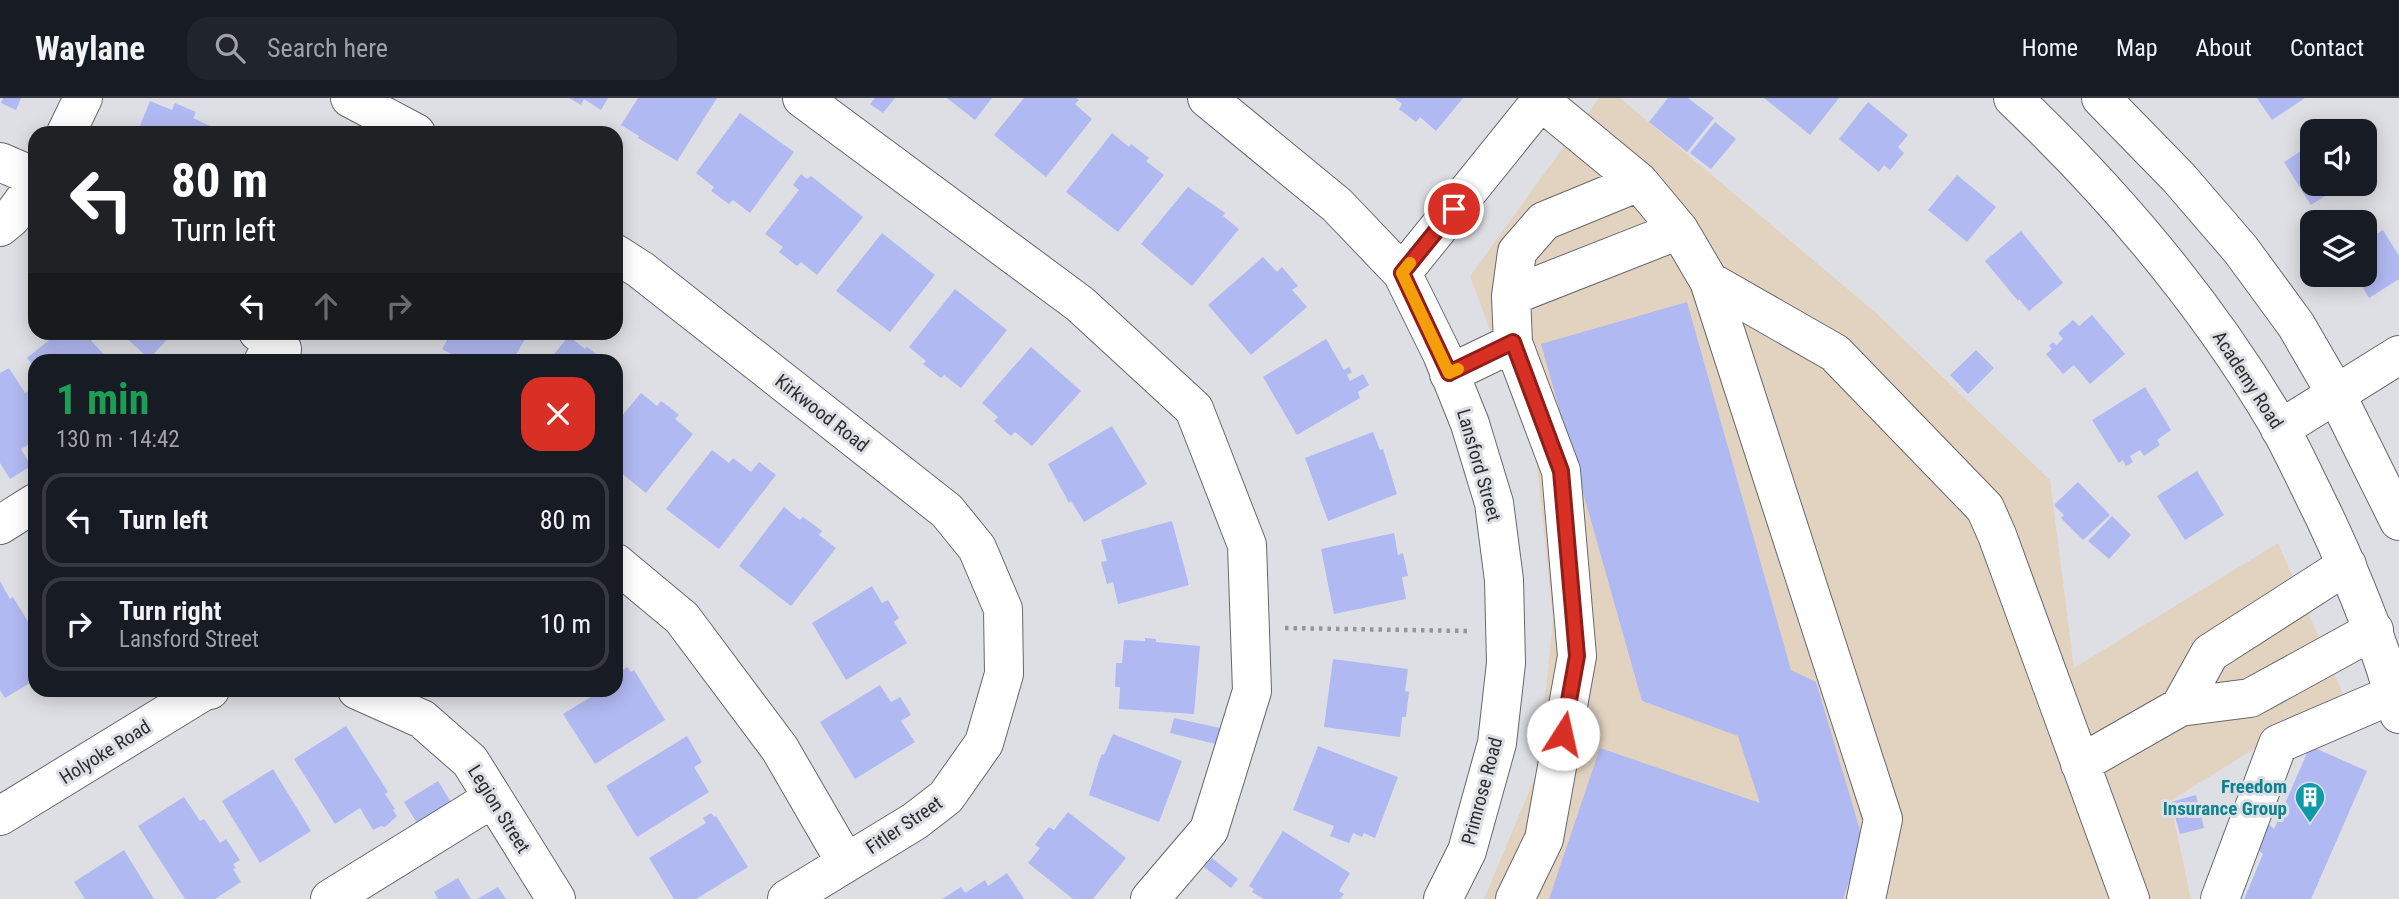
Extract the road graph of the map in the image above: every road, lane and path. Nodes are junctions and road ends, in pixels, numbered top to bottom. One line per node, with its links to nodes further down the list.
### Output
1 (83, 98): 8 (street)
2 (350, 98): 9 (street)
3 (802, 98): 31 (street)
4 (1207, 98): 17 (street, Lansford Street)
5 (2013, 98): 24 (street, Academy Road)
6 (2101, 98): 23 (street)
7 (1542, 99): 12 (street); 17 (street)
8 (69, 126)
9 (403, 126)
10 (0, 162): 11 (street)
11 (28, 174)
12 (1639, 182): 15 (street); 19 (street)
13 (28, 194): 14 (street)
14 (0, 227)
15 (1679, 230): 18 (street); 19 (street)
16 (623, 258): 30 (street, Kirkwood Road)
17 (1402, 273): 22 (street, Lansford Street)
18 (1709, 281): 39 (street); 49 (street)
19 (1511, 296): 20 (street)
20 (1513, 342): 22 (street); 48 (street)
21 (2399, 355): 23 (street)
22 (1449, 373): 33 (street, Lansford Street)
23 (2336, 394): 24 (street); 26 (street)
24 (2280, 429): 28 (street, Academy Road)
25 (28, 507): 27 (street)
26 (2399, 521)
27 (0, 525)
28 (2347, 565): 32 (street, Academy Road); 38 (street)
29 (623, 569): 42 (street)
30 (999, 598): 42 (street, Fitler Street)
31 (1249, 627): 33 (path); 46 (street)
32 (2374, 630): 37 (street, Academy Road); 38 (street)
33 (1506, 632): 34 (street, Lansford Street)
34 (1504, 679): 47 (street, Primrose Road)
35 (194, 697): 41 (street, Holyoke Road)
36 (373, 697): 40 (street, Legion Street)
37 (2397, 704): 51 (street)
38 (2180, 707): 39 (street)
39 (2080, 764): 50 (street)
40 (494, 798): 43 (street); 44 (street, Legion Street)
41 (0, 816)
42 (846, 863): 45 (street, Fitler Street)
43 (330, 899)
44 (556, 899)
45 (787, 899)
46 (1150, 899)
47 (1443, 899)
48 (1515, 899)
49 (1866, 899)
50 (2130, 899)
51 (2220, 899)

